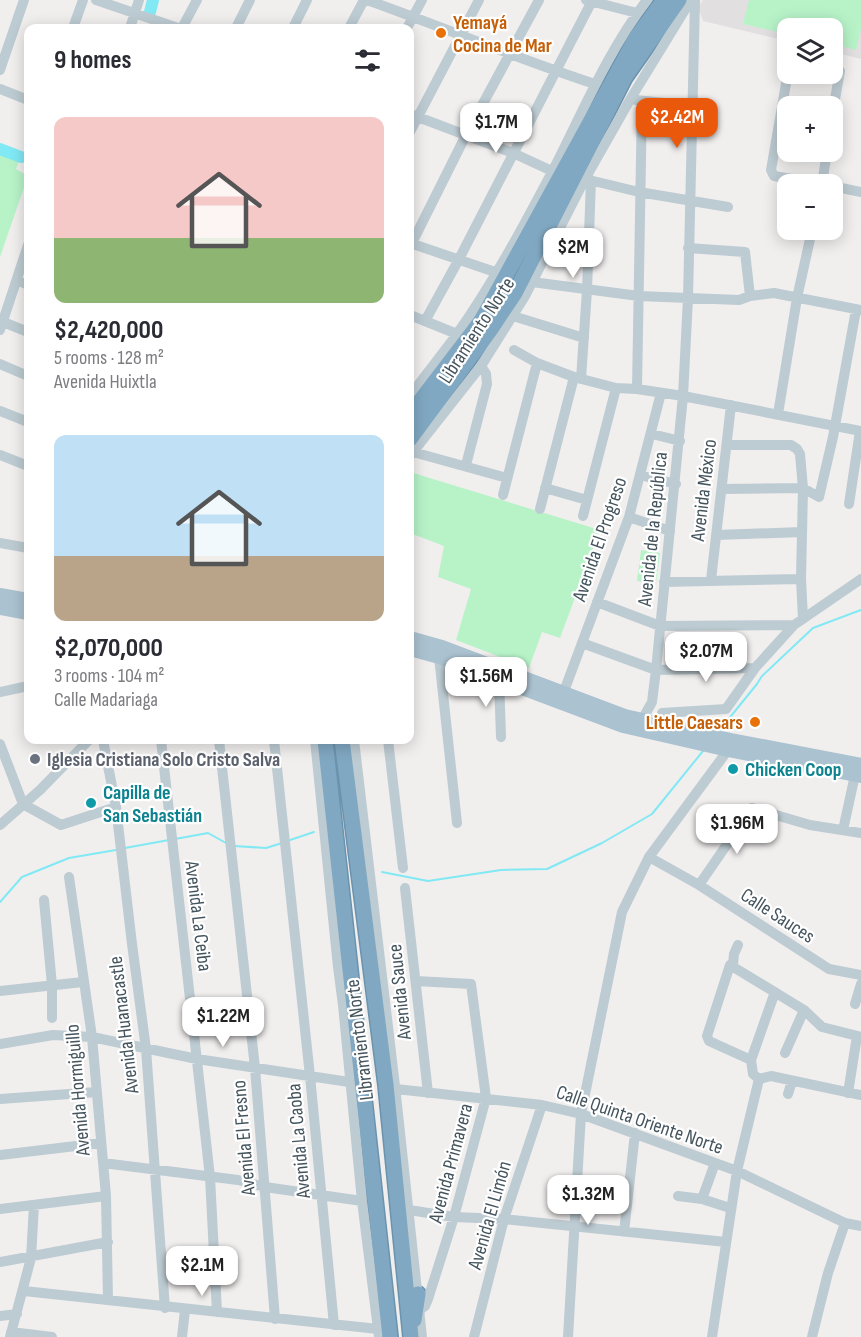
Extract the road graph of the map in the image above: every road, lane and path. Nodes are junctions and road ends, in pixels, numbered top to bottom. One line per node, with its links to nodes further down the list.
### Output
1 (24, 0): 32 (street)
2 (84, 0): 20 (street)
3 (96, 0): 18 (street)
4 (140, 0): 18 (street)
5 (197, 0): 23 (street)
6 (250, 0): 24 (street)
7 (307, 0): 25 (street)
8 (365, 0): 19 (street); 26 (street)
9 (422, 0): 19 (street)
10 (479, 0): 28 (street)
11 (539, 0): 30 (street)
12 (647, 0): 17 (street)
13 (664, 0): 55 (highway, Libramiento Norte)
14 (679, 0): 29 (highway, Libramiento Norte)
15 (693, 0): 31 (street, Libramiento Norte); 40 (street, Avenida de la República)
16 (589, 1): 17 (street); 33 (street)
17 (637, 13): 34 (street)
18 (135, 14): 21 (street); 22 (street)
19 (414, 17): 27 (street); 28 (street)
20 (75, 24)
21 (131, 24)
22 (167, 24)
23 (182, 24)
24 (238, 24)
25 (295, 24)
26 (351, 24)
27 (410, 24)
28 (462, 34): 30 (street); 41 (street)
29 (655, 34): 31 (highway); 56 (highway, Libramiento Norte)
30 (512, 52): 33 (street); 43 (street)
31 (658, 54): 38 (street, Libramiento Norte)
32 (0, 70)
33 (555, 71): 34 (street); 44 (street)
34 (595, 84): 45 (street)
35 (786, 84): 46 (street)
36 (0, 89): 37 (street)
37 (24, 98)
38 (631, 99): 39 (street); 47 (street, Libramiento Norte)
39 (642, 101): 40 (street); 50 (street)
40 (692, 106): 52 (street, Avenida de la República)
41 (414, 114)
42 (414, 116): 43 (street)
43 (466, 135): 44 (street); 57 (street)
44 (513, 153): 45 (street); 62 (street)
45 (552, 171): 49 (street)
46 (777, 176)
47 (588, 179): 50 (street); 54 (street, Libramiento Norte); 67 (street)
48 (843, 188): 51 (street)
49 (542, 190): 55 (highway); 63 (street)
50 (639, 192): 52 (street); 68 (street)
51 (861, 192)
52 (690, 201): 53 (street); 60 (street, Avenida de la República)
53 (728, 207)
54 (564, 219): 56 (highway); 65 (street, Libramiento Norte)
55 (532, 229): 92 (highway, Libramiento Norte)
56 (548, 230): 100 (highway, Libramiento Norte)
57 (414, 236)
58 (810, 240): 71 (street)
59 (414, 245): 62 (street)
60 (688, 248): 69 (street); 70 (street, Avenida de la República)
61 (24, 258): 64 (street)
62 (458, 261): 63 (street); 75 (street)
63 (495, 272): 78 (street)
64 (17, 280): 66 (street); 76 (street)
65 (532, 282): 67 (street); 73 (street, Libramiento Norte)
66 (24, 283)
67 (587, 290): 68 (street); 79 (street)
68 (639, 296): 70 (street); 87 (street)
69 (750, 296): 70 (street); 71 (street)
70 (688, 298): 90 (street, Avenida de la República)
71 (797, 298): 72 (street); 94 (street)
72 (859, 310): 96 (street)
73 (513, 316): 79 (street); 83 (street, Libramiento Norte)
74 (414, 317): 75 (street)
75 (424, 321): 78 (street)
76 (1, 326): 77 (street)
77 (24, 331)
78 (457, 334): 88 (street)
79 (584, 338): 85 (street)
80 (514, 350): 81 (street)
81 (537, 363): 85 (street); 108 (street)
82 (0, 364): 84 (street)
83 (481, 366): 101 (street, Libramiento Norte); 106 (street)
84 (24, 374)
85 (577, 378): 86 (street); 110 (street)
86 (616, 388): 87 (street); 114 (street)
87 (637, 388): 89 (street)
88 (414, 391)
89 (661, 393): 90 (street); 98 (street, Avenida El Progreso)
90 (683, 396): 91 (street); 99 (street, Avenida de la República)
91 (731, 405): 94 (street); 102 (street, Avenida México)
92 (414, 409)
93 (0, 411): 95 (street)
94 (778, 414): 96 (street)
95 (24, 420)
96 (834, 427): 97 (street); 111 (street)
97 (861, 431): 115 (street)
98 (652, 434): 99 (street); 107 (street, Avenida El Progreso)
99 (680, 441): 109 (street, Avenida de la República)
100 (414, 444)
101 (414, 445)
102 (727, 445): 111 (street); 112 (street, Avenida México)
103 (414, 450): 106 (street)
104 (0, 454): 105 (street)
105 (24, 464)
106 (466, 465): 108 (street)
107 (640, 475): 109 (street); 118 (street, Avenida El Progreso)
108 (507, 478): 113 (street)
109 (675, 484): 119 (street, Avenida de la República)
110 (545, 488): 114 (street); 116 (street)
111 (803, 488): 112 (street); 120 (street)
112 (723, 489): 121 (street, Avenida México)
113 (503, 495)
114 (587, 500): 117 (street)
115 (849, 504)
116 (540, 508)
117 (583, 516)
118 (629, 518): 119 (street); 129 (street, Avenida El Progreso)
119 (670, 531): 127 (street, Avenida de la República)
120 (802, 532): 121 (street); 124 (street)
121 (717, 535): 126 (street, Avenida México)
122 (0, 543): 123 (street)
123 (24, 547)
124 (801, 579): 126 (street); 133 (street)
125 (861, 579): 133 (street)
126 (711, 580): 127 (street)
127 (664, 582): 134 (street, Avenida de la República)
128 (0, 595): 130 (main road)
129 (597, 602): 134 (street); 136 (street, Avenida El Progreso)
130 (24, 605)
131 (24, 606): 132 (main road)
132 (0, 608)
133 (799, 622): 134 (street); 139 (street)
134 (660, 626): 140 (street, Avenida de la República)
135 (414, 639): 144 (main road)
136 (582, 643): 140 (street); 144 (street, Avenida El Progreso)
137 (414, 650): 138 (main road)
138 (439, 657): 141 (main road); 168 (street)
139 (755, 668): 140 (street); 146 (street)
140 (656, 670): 145 (street, Avenida de la República)
141 (500, 679): 148 (main road); 151 (street)
142 (24, 687): 143 (street)
143 (0, 692)
144 (563, 694): 148 (main road)
145 (652, 702): 147 (street); 149 (street, Avenida de la República)
146 (676, 712): 147 (street); 150 (street)
147 (662, 713): 150 (street)
148 (612, 717): 149 (main road); 152 (main road)
149 (642, 720): 150 (main road)
150 (670, 727): 152 (main road)
151 (501, 737)
152 (698, 738): 164 (main road)
153 (0, 744): 166 (street)
154 (85, 744): 166 (street)
155 (104, 744): 167 (street, Avenida Huanacastle)
156 (161, 744): 199 (street, Avenida La Ceiba)
157 (219, 744): 201 (street, Avenida El Fresno)
158 (274, 744): 202 (street, Avenida La Caoba)
159 (315, 744): 191 (street)
160 (325, 744): 179 (highway, Libramiento Norte)
161 (343, 744): 178 (highway, Libramiento Norte)
162 (354, 744): 181 (street, Libramiento Norte)
163 (388, 744): 173 (street)
164 (728, 746): 165 (main road); 172 (street)
165 (859, 772): 170 (street)
166 (23, 804): 167 (street); 169 (street)
167 (116, 807): 197 (street, Avenida Huanacastle)
168 (457, 823)
169 (0, 825)
170 (843, 830): 171 (street); 175 (street)
171 (861, 832)
172 (649, 857): 175 (street, Calle Sauces); 215 (street)
173 (403, 868)
174 (69, 877): 185 (street, Avenida Hormiguillo)
175 (699, 885): 183 (street, Calle Sauces)
176 (405, 888): 184 (street, Avenida Sauce)
177 (44, 900): 187 (street)
178 (366, 920): 181 (highway); 258 (highway, Libramiento Norte)
179 (345, 926): 191 (highway); 257 (highway, Libramiento Norte)
180 (738, 945): 182 (street)
181 (379, 948): 206 (street, Libramiento Norte)
182 (730, 966): 189 (street); 200 (street)
183 (861, 975)
184 (416, 981): 208 (street, Avenida Sauce); 212 (street, Avenida Primavera)
185 (83, 982): 187 (street); 194 (street, Avenida Hormiguillo)
186 (861, 984): 190 (street)
187 (52, 985): 188 (street); 193 (street)
188 (0, 991)
189 (776, 992): 192 (street); 200 (street)
190 (855, 1004)
191 (344, 1005): 205 (street)
192 (804, 1010): 195 (street); 198 (street)
193 (52, 1018)
194 (92, 1037): 196 (street); 197 (street); 207 (street, Avenida Hormiguillo)
195 (859, 1037): 209 (street)
196 (0, 1044)
197 (146, 1048): 199 (street); 221 (street, Avenida Huanacastle)
198 (785, 1053)
199 (197, 1059): 201 (street); 223 (street, Avenida La Ceiba)
200 (751, 1060): 203 (street)
201 (255, 1068): 202 (street); 224 (street, Avenida El Fresno)
202 (310, 1076): 205 (street); 225 (street, Avenida La Caoba)
203 (759, 1079): 204 (street); 222 (street)
204 (792, 1081): 209 (street); 210 (street)
205 (350, 1082): 229 (street)
206 (396, 1089): 208 (street, Calle Quinta Oriente Norte); 233 (street, Libramiento Norte)
207 (97, 1092): 213 (street); 217 (street, Avenida Hormiguillo)
208 (428, 1093): 212 (street, Calle Quinta Oriente Norte)
209 (848, 1093): 211 (street)
210 (788, 1094)
211 (861, 1095)
212 (486, 1098): 214 (street, Calle Quinta Oriente Norte); 234 (street, Avenida Primavera)
213 (0, 1099)
214 (542, 1105): 215 (street, Calle Quinta Oriente Norte); 235 (street, Avenida El Limón)
215 (581, 1114): 216 (street, Calle Quinta Oriente Norte); 238 (street)
216 (635, 1133): 220 (street, Calle Quinta Oriente Norte); 239 (street)
217 (101, 1143): 218 (street); 219 (street, Avenida Hormiguillo)
218 (0, 1155)
219 (103, 1162): 221 (street); 226 (street, Avenida Hormiguillo)
220 (715, 1163): 222 (street, Calle Quinta Oriente Norte); 228 (street)
221 (155, 1169): 223 (street); 248 (street, Avenida Huanacastle)
222 (736, 1172): 231 (street); 236 (street, Calle Quinta Oriente Norte)
223 (210, 1177): 224 (street); 251 (street, Avenida La Ceiba)
224 (265, 1187): 225 (street); 254 (street, Avenida El Fresno)
225 (321, 1195): 229 (street); 255 (street, Avenida La Caoba)
226 (106, 1196): 230 (street); 240 (street, Avenida Hormiguillo)
227 (678, 1196): 228 (street)
228 (702, 1200): 231 (street)
229 (362, 1201): 247 (street)
230 (34, 1205): 232 (street); 242 (street)
231 (730, 1208): 241 (street)
232 (0, 1209)
233 (409, 1210): 234 (street); 245 (street, Libramiento Norte)
234 (454, 1217): 235 (street); 250 (street, Avenida Primavera)
235 (504, 1219): 238 (street); 261 (street, Avenida El Limón)
236 (845, 1222): 237 (street, Calle Quinta Oriente Norte); 264 (street)
237 (861, 1226)
238 (574, 1227): 239 (street); 262 (street)
239 (624, 1232): 241 (street)
240 (108, 1242): 242 (street); 246 (street, Avenida Hormiguillo)
241 (726, 1242): 263 (street)
242 (31, 1258): 243 (street); 244 (street)
243 (0, 1262)
244 (24, 1292): 246 (street); 252 (street)
245 (418, 1294): 250 (street, Libramiento Norte); 258 (highway)
246 (108, 1300): 248 (street)
247 (375, 1305): 257 (highway)
248 (165, 1308): 249 (street)
249 (185, 1310): 251 (street); 260 (street)
250 (419, 1310): 258 (street, Libramiento Norte)
251 (217, 1312): 254 (street)
252 (16, 1314): 253 (street); 256 (street)
253 (0, 1316)
254 (275, 1319): 255 (street)
255 (334, 1325): 257 (street)
256 (10, 1335): 259 (street)
257 (384, 1335)
258 (414, 1336)
259 (52, 1337)
260 (182, 1337)
261 (474, 1337)
262 (568, 1337)
263 (712, 1337)
264 (812, 1337)

